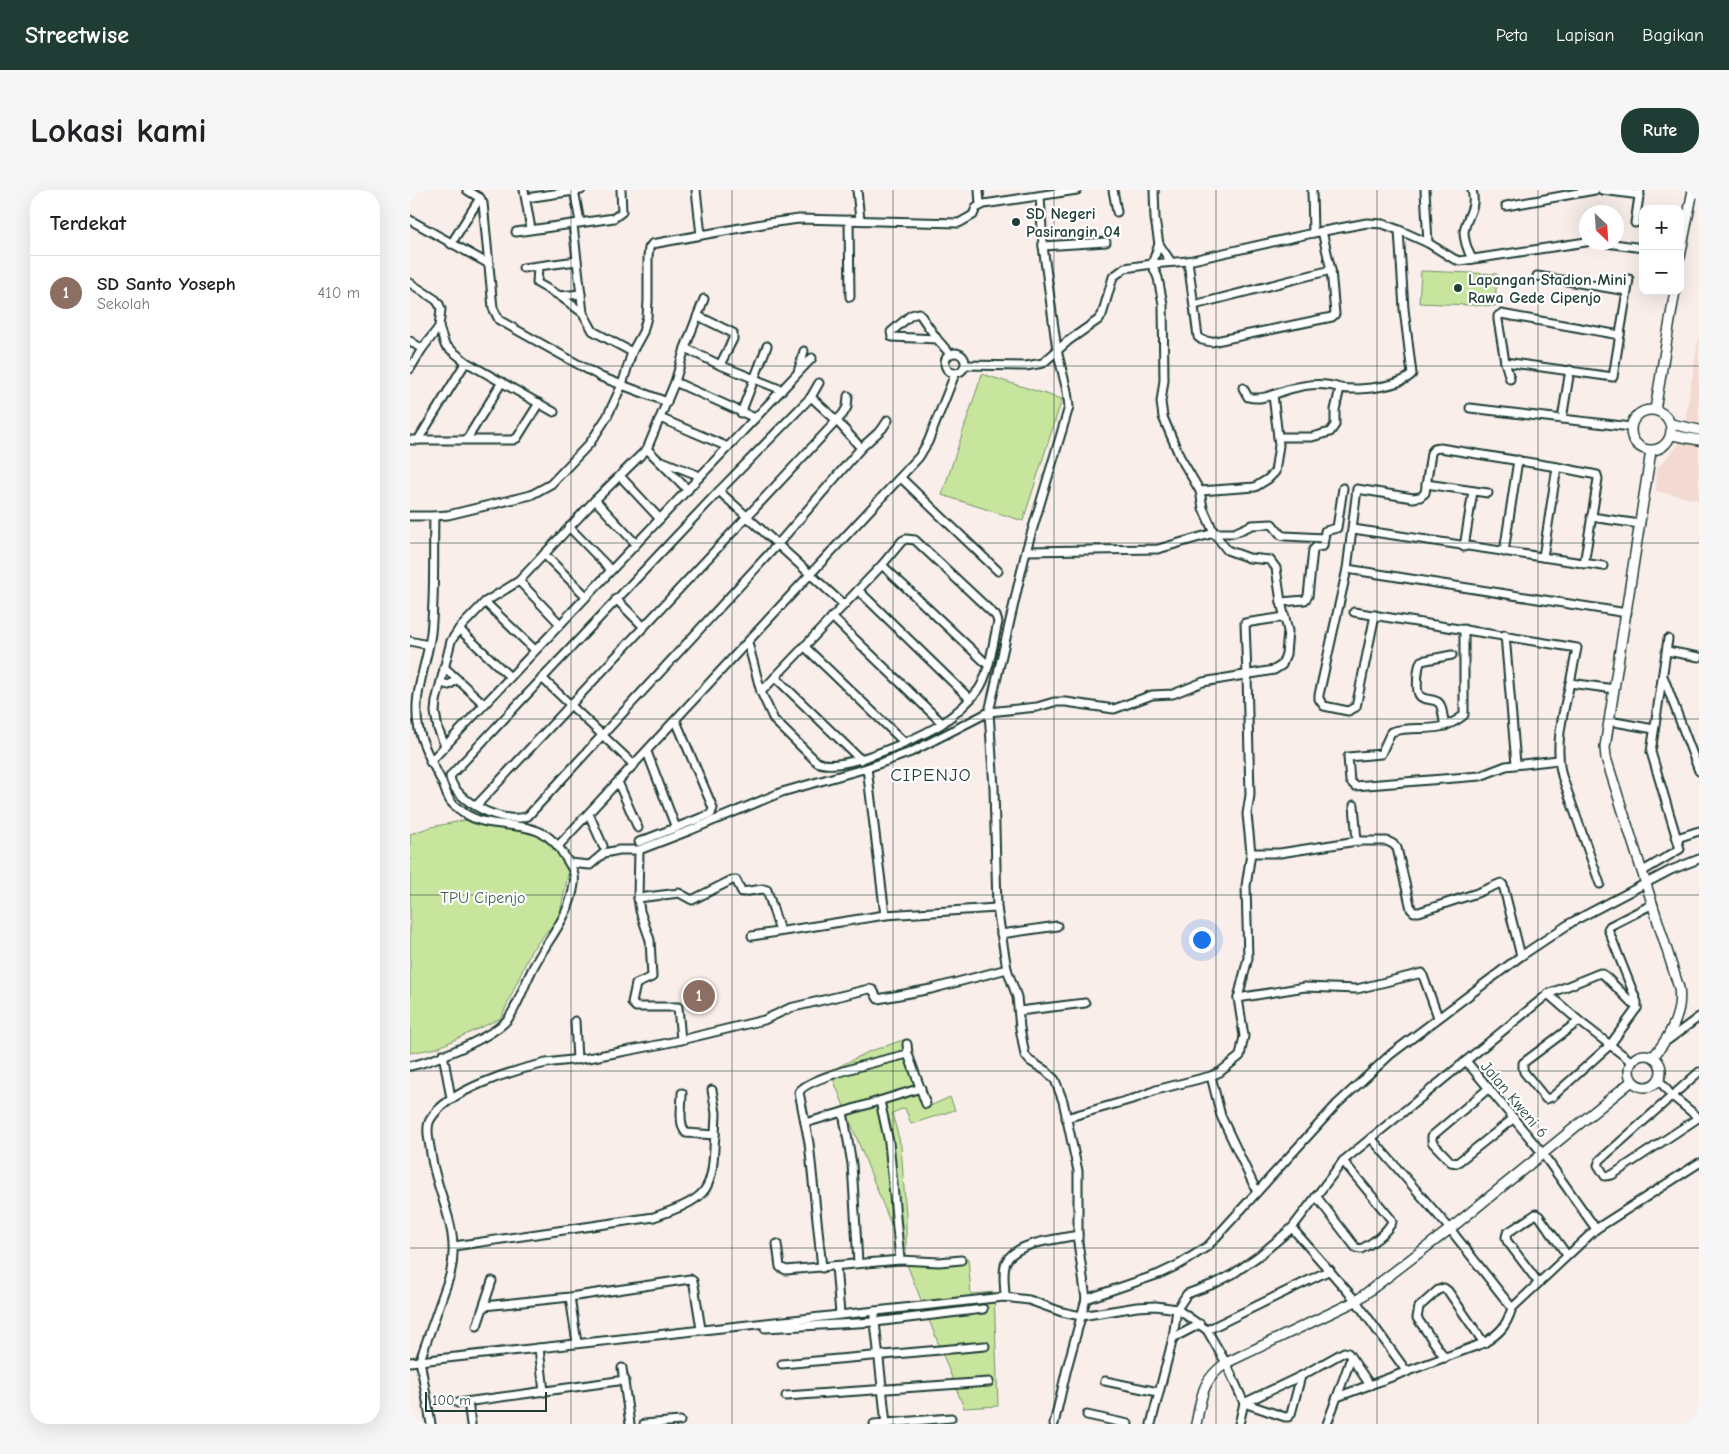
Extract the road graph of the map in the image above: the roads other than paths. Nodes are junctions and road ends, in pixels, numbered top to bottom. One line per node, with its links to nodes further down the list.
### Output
1 (467, 190): 22 (street)
2 (524, 190): 23 (street)
3 (577, 190): 18 (street); 30 (street)
4 (621, 190): 30 (street)
5 (696, 190): 37 (street)
6 (857, 190): 29 (street)
7 (979, 190): 24 (street)
8 (1077, 190): 17 (street)
9 (1113, 190): 26 (street)
10 (1154, 190): 42 (street)
11 (1312, 190): 36 (street)
12 (1425, 190): 39 (street)
13 (1472, 190): 47 (street)
14 (1595, 190): 20 (street)
15 (1602, 190): 19 (street)
16 (1693, 190): 46 (street)
17 (1060, 192): 21 (street)
18 (538, 193): 23 (street)
19 (1640, 193): 31 (street)
20 (1553, 194): 25 (street)
21 (1040, 196): 24 (street); 44 (street)
22 (480, 198): 41 (street); 51 (street)
23 (526, 198): 32 (street)
24 (980, 205): 29 (street)
25 (1506, 206)
26 (1117, 212)
27 (410, 220): 41 (street)
28 (848, 220): 29 (street); 37 (street); 63 (street)
29 (860, 220)
30 (576, 223): 32 (street); 48 (street)
31 (1635, 223)
32 (531, 229): 35 (street)
33 (1399, 230): 34 (street); 39 (street); 95 (street)
34 (1322, 231): 36 (street); 55 (street)
35 (516, 232)
36 (1313, 232): 49 (street)
37 (702, 235): 77 (street)
38 (1106, 242): 44 (street)
39 (1428, 243): 47 (street)
40 (1579, 243): 47 (street)
41 (451, 244): 51 (street)
42 (1159, 244): 50 (street); 52 (street)
43 (1624, 245): 45 (street)
44 (1043, 246): 75 (street)
45 (1639, 247)
46 (1682, 250)
47 (1472, 259)
48 (578, 261): 53 (street); 60 (street)
49 (1188, 261): 50 (street); 65 (street)
50 (1171, 262): 52 (street)
51 (489, 264): 93 (street)
52 (1152, 264): 75 (street); 133 (street)
53 (538, 267): 54 (street); 62 (street)
54 (523, 268)
55 (1331, 270): 65 (street); 65 (street)
56 (1537, 276): 59 (street)
57 (1629, 279): 59 (street)
58 (410, 283): 68 (street)
59 (1627, 292): 69 (street)
60 (581, 294): 62 (street); 66 (street)
61 (1674, 295): 103 (street)
62 (560, 296): 66 (street)
63 (850, 297)
64 (704, 299): 67 (street)
65 (1194, 305)
66 (583, 313): 77 (street)
67 (698, 316): 73 (street); 82 (street)
68 (439, 327): 74 (street); 80 (street)
69 (1620, 335): 81 (street); 85 (street)
70 (937, 339): 70 (street); 78 (street)
71 (410, 341): 74 (street)
72 (767, 346): 88 (street)
73 (685, 348): 82 (street); 91 (street)
74 (422, 349): 84 (street)
75 (1057, 350): 83 (street); 150 (street)
76 (804, 351): 86 (street)
77 (632, 352): 93 (street)
78 (950, 354): 83 (street); 87 (street)
79 (812, 358): 86 (street)
80 (466, 362): 90 (street); 117 (street)
81 (1504, 362): 85 (street); 89 (street)
82 (720, 365): 88 (street)
83 (966, 365): 87 (street)
84 (410, 369)
85 (1570, 370): 108 (street)
86 (797, 373): 96 (street)
87 (955, 374): 128 (street)
88 (754, 379): 96 (street); 105 (street)
89 (1510, 379)
90 (502, 382): 101 (street); 116 (street)
91 (675, 382): 100 (street); 105 (street)
92 (820, 383): 99 (street)
93 (622, 385): 100 (street); 138 (street)
94 (1243, 388): 97 (street)
95 (1340, 388): 97 (street); 115 (street)
96 (782, 390): 107 (street)
97 (1273, 395): 115 (street)
98 (848, 396): 110 (street)
99 (811, 397): 110 (street); 132 (street)
100 (667, 402): 106 (street)
101 (539, 404): 104 (street); 116 (street)
102 (1470, 408): 108 (street)
103 (1655, 410): 111 (street); 112 (street)
104 (554, 412)
105 (741, 413): 107 (street)
106 (660, 418): 119 (street); 120 (street)
107 (755, 418): 119 (street)
108 (1562, 419): 112 (street)
109 (888, 420): 121 (street)
110 (837, 421): 121 (street); 139 (street)
111 (1672, 424): 113 (street); 114 (street)
112 (1631, 427): 122 (street)
113 (1699, 430)
114 (1672, 435): 118 (street); 122 (street)
115 (1278, 437): 133 (street)
116 (467, 439): 117 (street)
117 (414, 440)
118 (1699, 440)
119 (728, 447): 127 (street)
120 (648, 448): 123 (street); 126 (street)
121 (861, 448): 148 (street)
122 (1651, 451): 142 (street)
123 (659, 460): 127 (street); 131 (street)
124 (1518, 460): 125 (street); 129 (street); 151 (street)
125 (1557, 466): 140 (street); 153 (street)
126 (620, 476): 136 (street); 141 (street)
127 (700, 476): 131 (street)
128 (901, 478): 159 (street); 160 (street)
129 (1426, 484): 134 (street); 144 (street)
130 (1343, 488): 146 (street)
131 (688, 490): 141 (street)
132 (719, 490): 139 (street); 164 (street)
133 (1200, 491): 145 (street)
134 (1473, 492): 135 (street); 149 (street)
135 (1488, 493)
136 (595, 500): 143 (street); 147 (street)
137 (410, 516): 138 (street)
138 (434, 516): 181 (street)
139 (748, 517): 148 (street); 174 (street)
140 (1591, 517): 142 (street); 154 (street)
141 (660, 519): 147 (street)
142 (1640, 524): 169 (street)
143 (569, 527): 152 (street); 158 (street)
144 (1353, 529): 149 (street); 157 (street)
145 (1214, 533): 146 (street); 150 (street); 166 (street)
146 (1324, 538): 166 (street)
147 (636, 544): 158 (street)
148 (778, 544): 160 (street); 208 (street)
149 (1464, 547): 151 (street)
150 (1026, 551): 202 (street)
151 (1504, 552): 153 (street)
152 (544, 554): 161 (street); 163 (street)
153 (1543, 557): 154 (street)
154 (1584, 564): 156 (street)
155 (882, 565): 162 (street); 187 (street); 187 (street)
156 (1603, 566)
157 (1347, 569): 169 (street); 170 (street)
158 (611, 570): 163 (street)
159 (998, 571)
160 (811, 574): 167 (street); 180 (street)
161 (518, 581): 165 (street); 173 (street)
162 (858, 590): 167 (street); 199 (street)
163 (586, 596): 173 (street)
164 (616, 599): 174 (street); 193 (street)
165 (485, 602): 175 (street); 183 (street)
166 (1281, 602): 171 (street)
167 (844, 605): 172 (street)
168 (1354, 612): 170 (street)
169 (1627, 613): 197 (street)
170 (1375, 615): 176 (street)
171 (1285, 616): 190 (street); 190 (street)
172 (832, 617): 182 (street); 205 (street)
173 (560, 624): 183 (street)
174 (644, 626): 201 (street)
175 (459, 629): 188 (street); 191 (street)
176 (1464, 629): 177 (street); 206 (street)
177 (1504, 636): 196 (street); 215 (street)
178 (1668, 639): 184 (street)
179 (410, 641): 181 (street)
180 (748, 643): 198 (street); 203 (street)
181 (428, 645): 214 (street)
182 (804, 646): 192 (street); 209 (street)
183 (535, 650): 191 (street)
184 (1667, 651): 186 (street); 189 (street)
185 (1452, 656): 206 (street)
186 (1699, 657)
187 (988, 665): 199 (street)
188 (444, 667): 194 (street); 195 (street)
189 (1663, 674): 207 (street); 218 (street)
190 (1248, 675): 202 (street); 231 (street)
191 (510, 677): 200 (street)
192 (775, 677): 198 (street); 212 (street)
193 (542, 678): 201 (street); 221 (street)
194 (457, 679): 195 (street); 200 (street)
195 (441, 683): 210 (street)
196 (1570, 683): 197 (street); 213 (street)
197 (1614, 689): 204 (street)
198 (761, 692): 212 (street)
199 (970, 699): 205 (street)
200 (484, 704): 210 (street)
201 (571, 705): 208 (street); 221 (street)
202 (989, 712): 217 (street); 239 (street)
203 (676, 720): 211 (street); 224 (street)
204 (1609, 721): 207 (street); 234 (street)
205 (942, 723): 209 (street)
206 (1444, 726): 215 (street)
207 (1654, 729): 226 (street)
208 (601, 734): 216 (street); 221 (street)
209 (904, 742): 212 (street)
210 (445, 746): 214 (street)
211 (647, 752): 216 (street); 224 (street)
212 (861, 760)
213 (1558, 760): 215 (street); 236 (street)
214 (430, 762): 228 (street)
215 (1516, 764)
216 (634, 765): 219 (street)
217 (867, 768): 230 (street); 240 (street)
218 (1699, 771)
219 (618, 782): 222 (street); 223 (street)
220 (1354, 805): 227 (street)
221 (476, 806)
222 (588, 814): 228 (street); 229 (street)
223 (638, 828)
224 (676, 828): 230 (street)
225 (1699, 831): 226 (street)
226 (1677, 838): 234 (street)
227 (1357, 841): 231 (street); 245 (street)
228 (559, 845): 233 (street)
229 (604, 846)
230 (639, 846): 233 (street); 237 (street)
231 (1251, 853): 248 (street)
232 (1699, 859): 235 (street)
233 (569, 863): 260 (street)
234 (1643, 871): 235 (street)
235 (1646, 883): 238 (street); 245 (street)
236 (1600, 884)
237 (638, 898): 242 (street); 256 (street)
238 (1653, 904): 250 (street); 257 (street)
239 (998, 908): 240 (street); 243 (street)
240 (885, 915): 242 (street)
241 (1057, 926): 243 (street)
242 (780, 931): 244 (street)
243 (1001, 934): 246 (street)
244 (752, 936)
245 (1521, 956): 252 (street)
246 (1007, 969): 251 (street); 256 (street)
247 (1548, 994): 250 (street); 255 (street); 264 (street)
248 (1238, 998): 252 (street); 268 (street)
249 (1085, 1003): 251 (street)
250 (1637, 1008): 259 (street)
251 (1019, 1010): 280 (street)
252 (1438, 1017): 289 (street)
253 (1699, 1017): 257 (street)
254 (575, 1021): 263 (street)
255 (1579, 1021): 259 (street); 259 (street)
256 (681, 1040): 263 (street)
257 (1668, 1040): 262 (street)
258 (907, 1044): 261 (street)
259 (1610, 1045): 265 (street)
260 (443, 1054): 266 (street); 276 (street)
261 (908, 1054): 271 (street); 283 (street)
262 (1653, 1057): 265 (street); 269 (street)
263 (577, 1060): 276 (street)
264 (1466, 1061): 272 (street, Jalan Kweni 6); 285 (street)
265 (1632, 1062): 270 (street)
266 (410, 1066)
267 (1699, 1072): 275 (street)
268 (1211, 1076): 280 (street); 289 (street)
269 (1659, 1080): 270 (street); 275 (street)
270 (1632, 1081): 286 (street)
271 (921, 1088): 277 (street); 278 (street)
272 (1489, 1088): 281 (street, Jalan Kweni 6); 281 (street)
273 (712, 1090): 284 (street)
274 (682, 1093): 284 (street)
275 (1671, 1095): 282 (street); 282 (street)
276 (451, 1098): 296 (street)
277 (880, 1101): 279 (street); 298 (street)
278 (926, 1104)
279 (843, 1112): 283 (street); 300 (street)
280 (1066, 1118): 294 (street)
281 (1514, 1118): 286 (street, Jalan Kweni 6)
282 (1699, 1118)
283 (805, 1123): 302 (street)
284 (715, 1135): 296 (street)
285 (1371, 1138): 287 (street); 292 (street)
286 (1543, 1154): 292 (street); 293 (street, Jalan Kweni 6)
287 (1342, 1161): 290 (street); 290 (street)
288 (1699, 1163): 293 (street)
289 (1257, 1192): 308 (street)
290 (1316, 1196): 291 (street)
291 (1292, 1228): 303 (street); 313 (street)
292 (1450, 1229): 309 (street); 311 (street)
293 (1596, 1229): 297 (street)
294 (1078, 1236): 307 (street); 308 (street)
295 (777, 1244): 302 (street)
296 (454, 1246): 331 (street)
297 (1567, 1255): 305 (street); 305 (street)
298 (900, 1260): 299 (street); 300 (street)
299 (961, 1260)
300 (858, 1263): 301 (street)
301 (836, 1266): 302 (street); 315 (street)
302 (822, 1268)
303 (1330, 1270): 309 (street); 322 (street)
304 (492, 1282): 310 (street)
305 (1538, 1282): 311 (street)
306 (570, 1297): 310 (street); 321 (street); 324 (street)
307 (1005, 1297): 314 (street); 316 (street)
308 (1086, 1299): 316 (street)
309 (1356, 1301): 333 (street); 336 (street)
310 (484, 1306): 319 (street)
311 (1512, 1308): 325 (street)
312 (983, 1309): 317 (street)
313 (1177, 1309): 316 (street); 318 (street); 323 (street)
314 (875, 1311): 315 (street); 317 (street)
315 (840, 1314): 321 (street)
316 (1080, 1316): 359 (street)
317 (875, 1322): 320 (street); 328 (street)
318 (1200, 1324): 322 (street); 323 (street)
319 (477, 1326)
320 (766, 1328)
321 (701, 1329): 324 (street)
322 (1207, 1330): 333 (street)
323 (1173, 1338): 344 (street)
324 (577, 1343): 327 (street)
325 (1484, 1344): 330 (street); 330 (street)
326 (985, 1346): 328 (street)
327 (538, 1348): 331 (street); 343 (street)
328 (878, 1355): 334 (street); 342 (street)
329 (1352, 1358): 337 (street); 341 (street); 346 (street)
330 (1445, 1358): 336 (street)
331 (420, 1360): 332 (street); 354 (street)
332 (410, 1362)
333 (1226, 1362): 349 (street); 362 (street)
334 (782, 1364)
335 (622, 1368): 338 (street)
336 (1407, 1372): 341 (street)
337 (1302, 1376): 349 (street); 349 (street)
338 (625, 1380): 343 (street); 356 (street)
339 (1105, 1381): 344 (street)
340 (989, 1382): 342 (street)
341 (1370, 1385): 346 (street)
342 (882, 1390): 345 (street); 353 (street)
343 (544, 1392): 348 (street)
344 (1158, 1392): 361 (street)
345 (786, 1396)
346 (1337, 1397): 364 (street)
347 (458, 1402): 348 (street)
348 (468, 1402): 355 (street)
349 (1244, 1403): 363 (street)
350 (1087, 1415): 360 (street)
351 (951, 1418): 353 (street)
352 (680, 1421): 357 (street)
353 (886, 1423): 358 (street)
354 (431, 1424)
355 (471, 1424)
356 (630, 1424)
357 (644, 1424)
358 (874, 1424)
359 (1054, 1424)
360 (1128, 1424)
361 (1151, 1424)
362 (1196, 1424)
363 (1239, 1424)
364 (1327, 1424)

